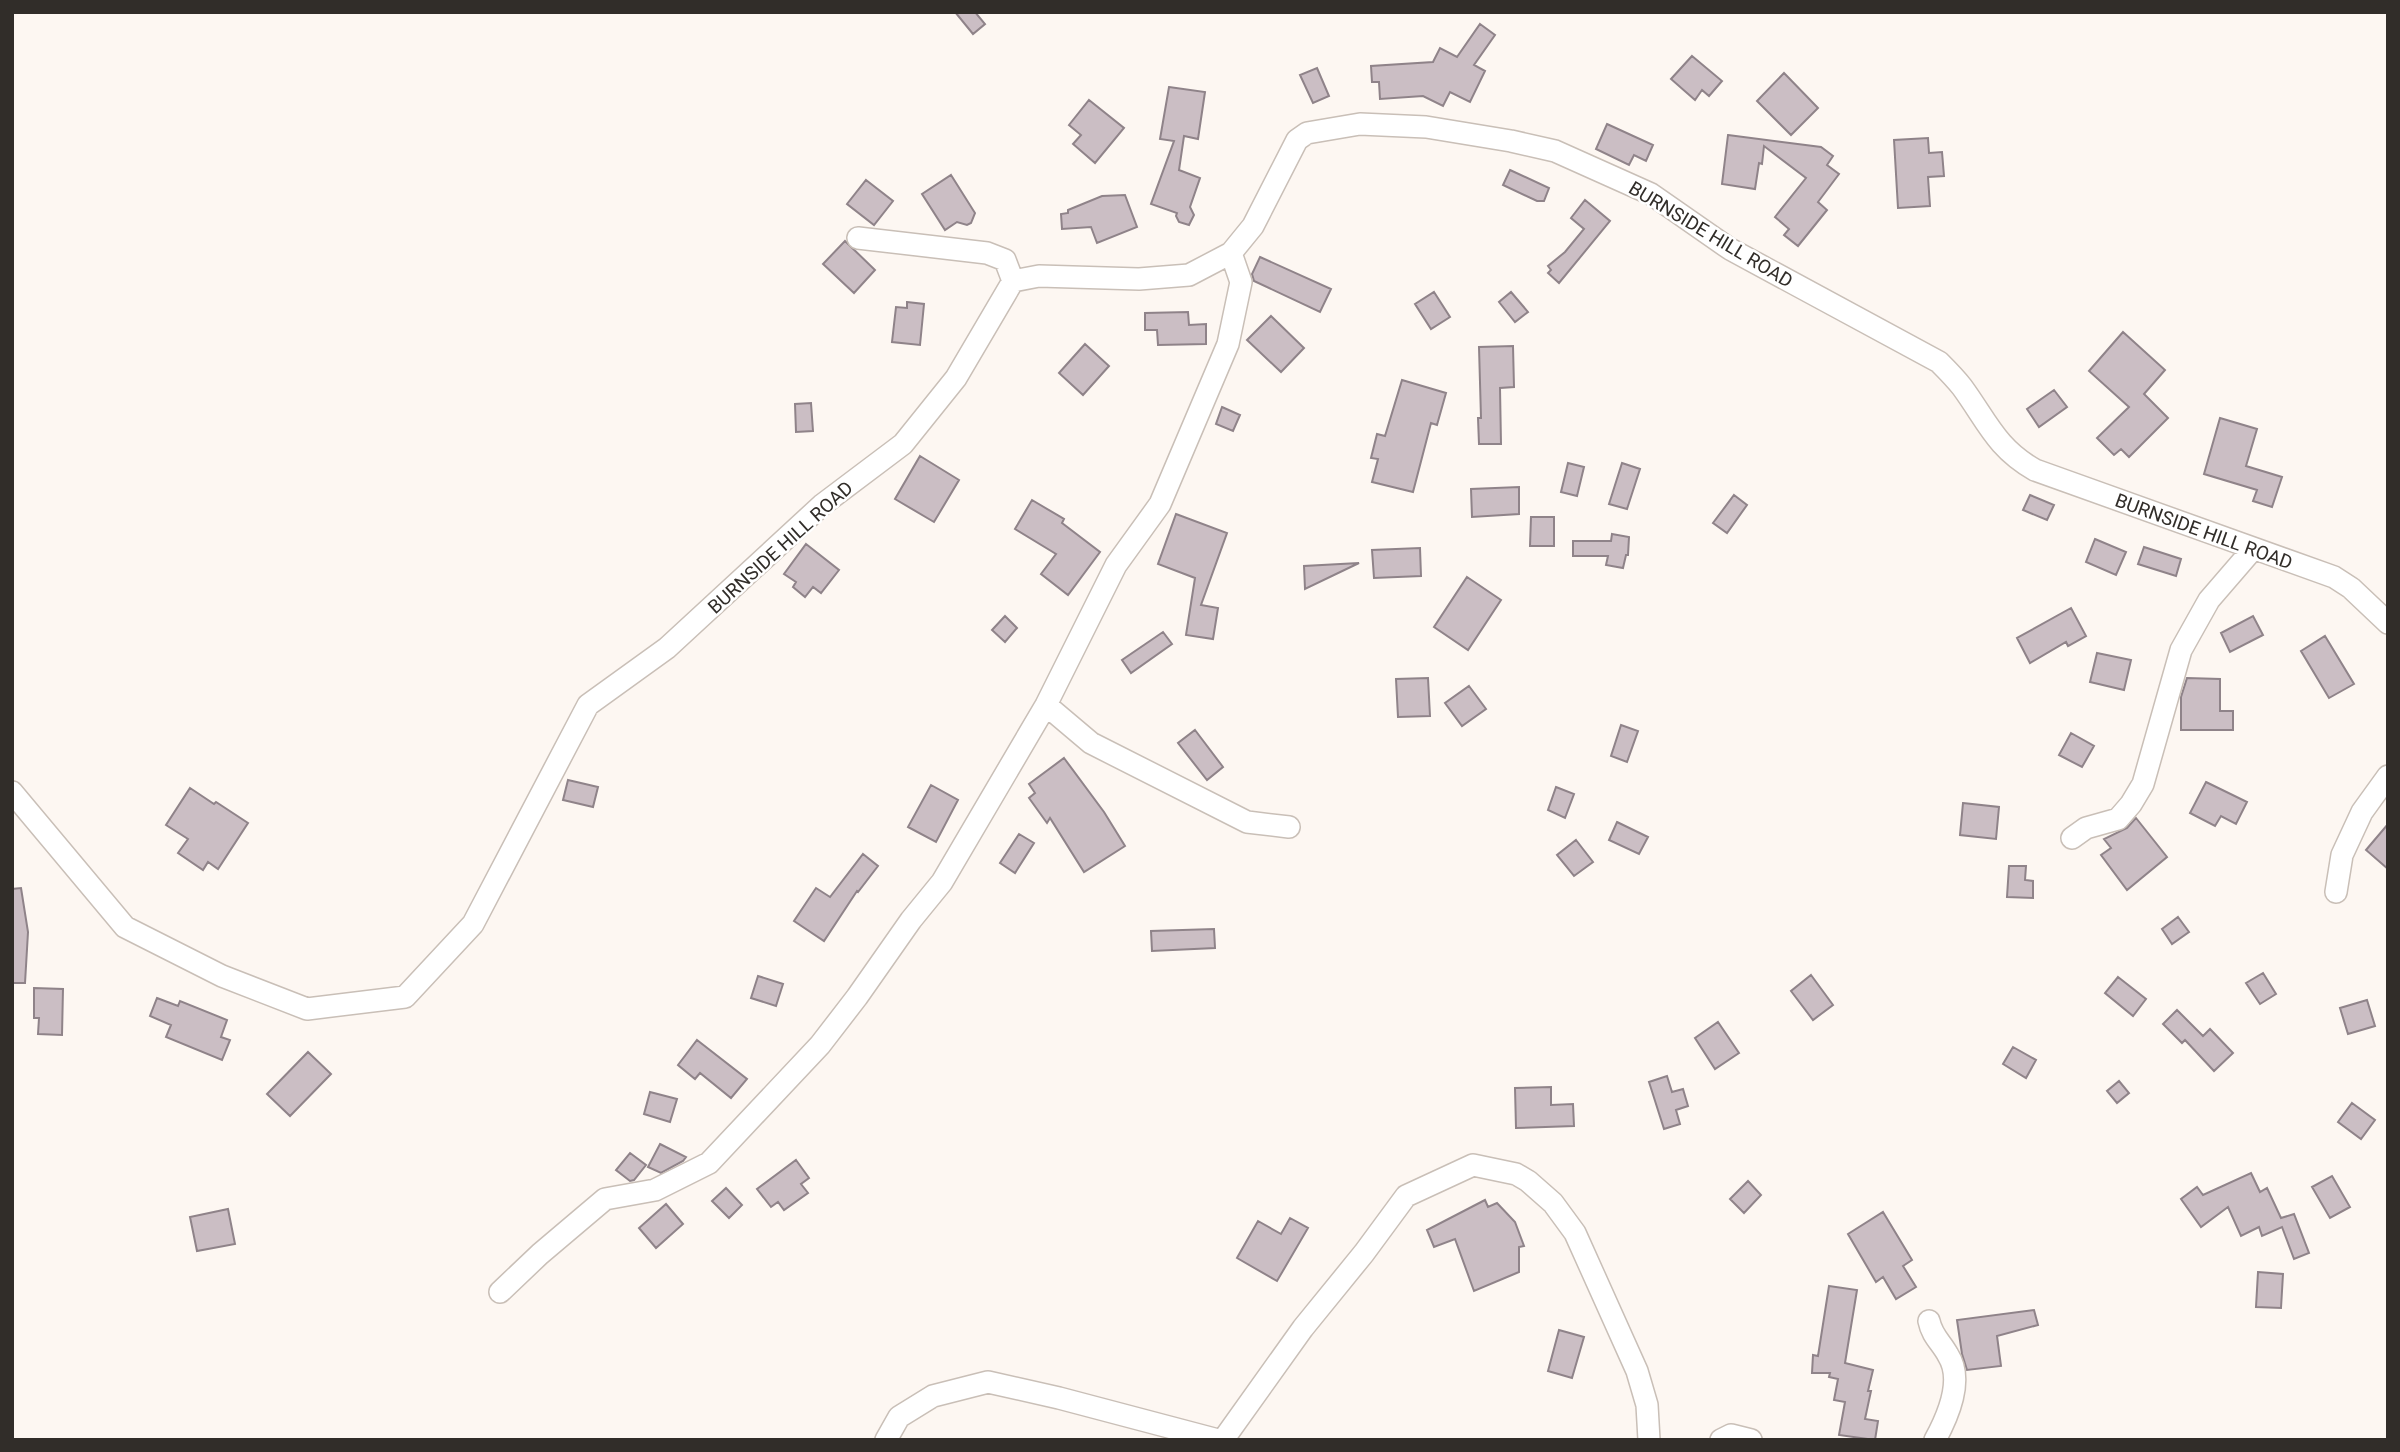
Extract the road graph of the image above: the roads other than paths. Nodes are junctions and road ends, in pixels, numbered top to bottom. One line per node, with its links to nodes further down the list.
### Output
1 (858, 238): 3 (street)
2 (1231, 253): 3 (street, BURNSIDE HILL ROAD); 4 (street, BURNSIDE HILL ROAD); 6 (street)
3 (1013, 281): 8 (street, BURNSIDE HILL ROAD)
4 (2253, 549): 5 (street, BURNSIDE HILL ROAD); 10 (street)
5 (2388, 623)
6 (1046, 705): 9 (street); 12 (street)
7 (2388, 776): 11 (street)
8 (12, 792)
9 (1289, 827)
10 (2072, 838)
11 (2336, 892)
12 (500, 1292)
13 (1929, 1321): 19 (street)
14 (886, 1440): 15 (street)
15 (1221, 1440): 16 (street)
16 (1649, 1440)
17 (1721, 1440): 18 (street)
18 (1751, 1440)
19 (1935, 1440)

